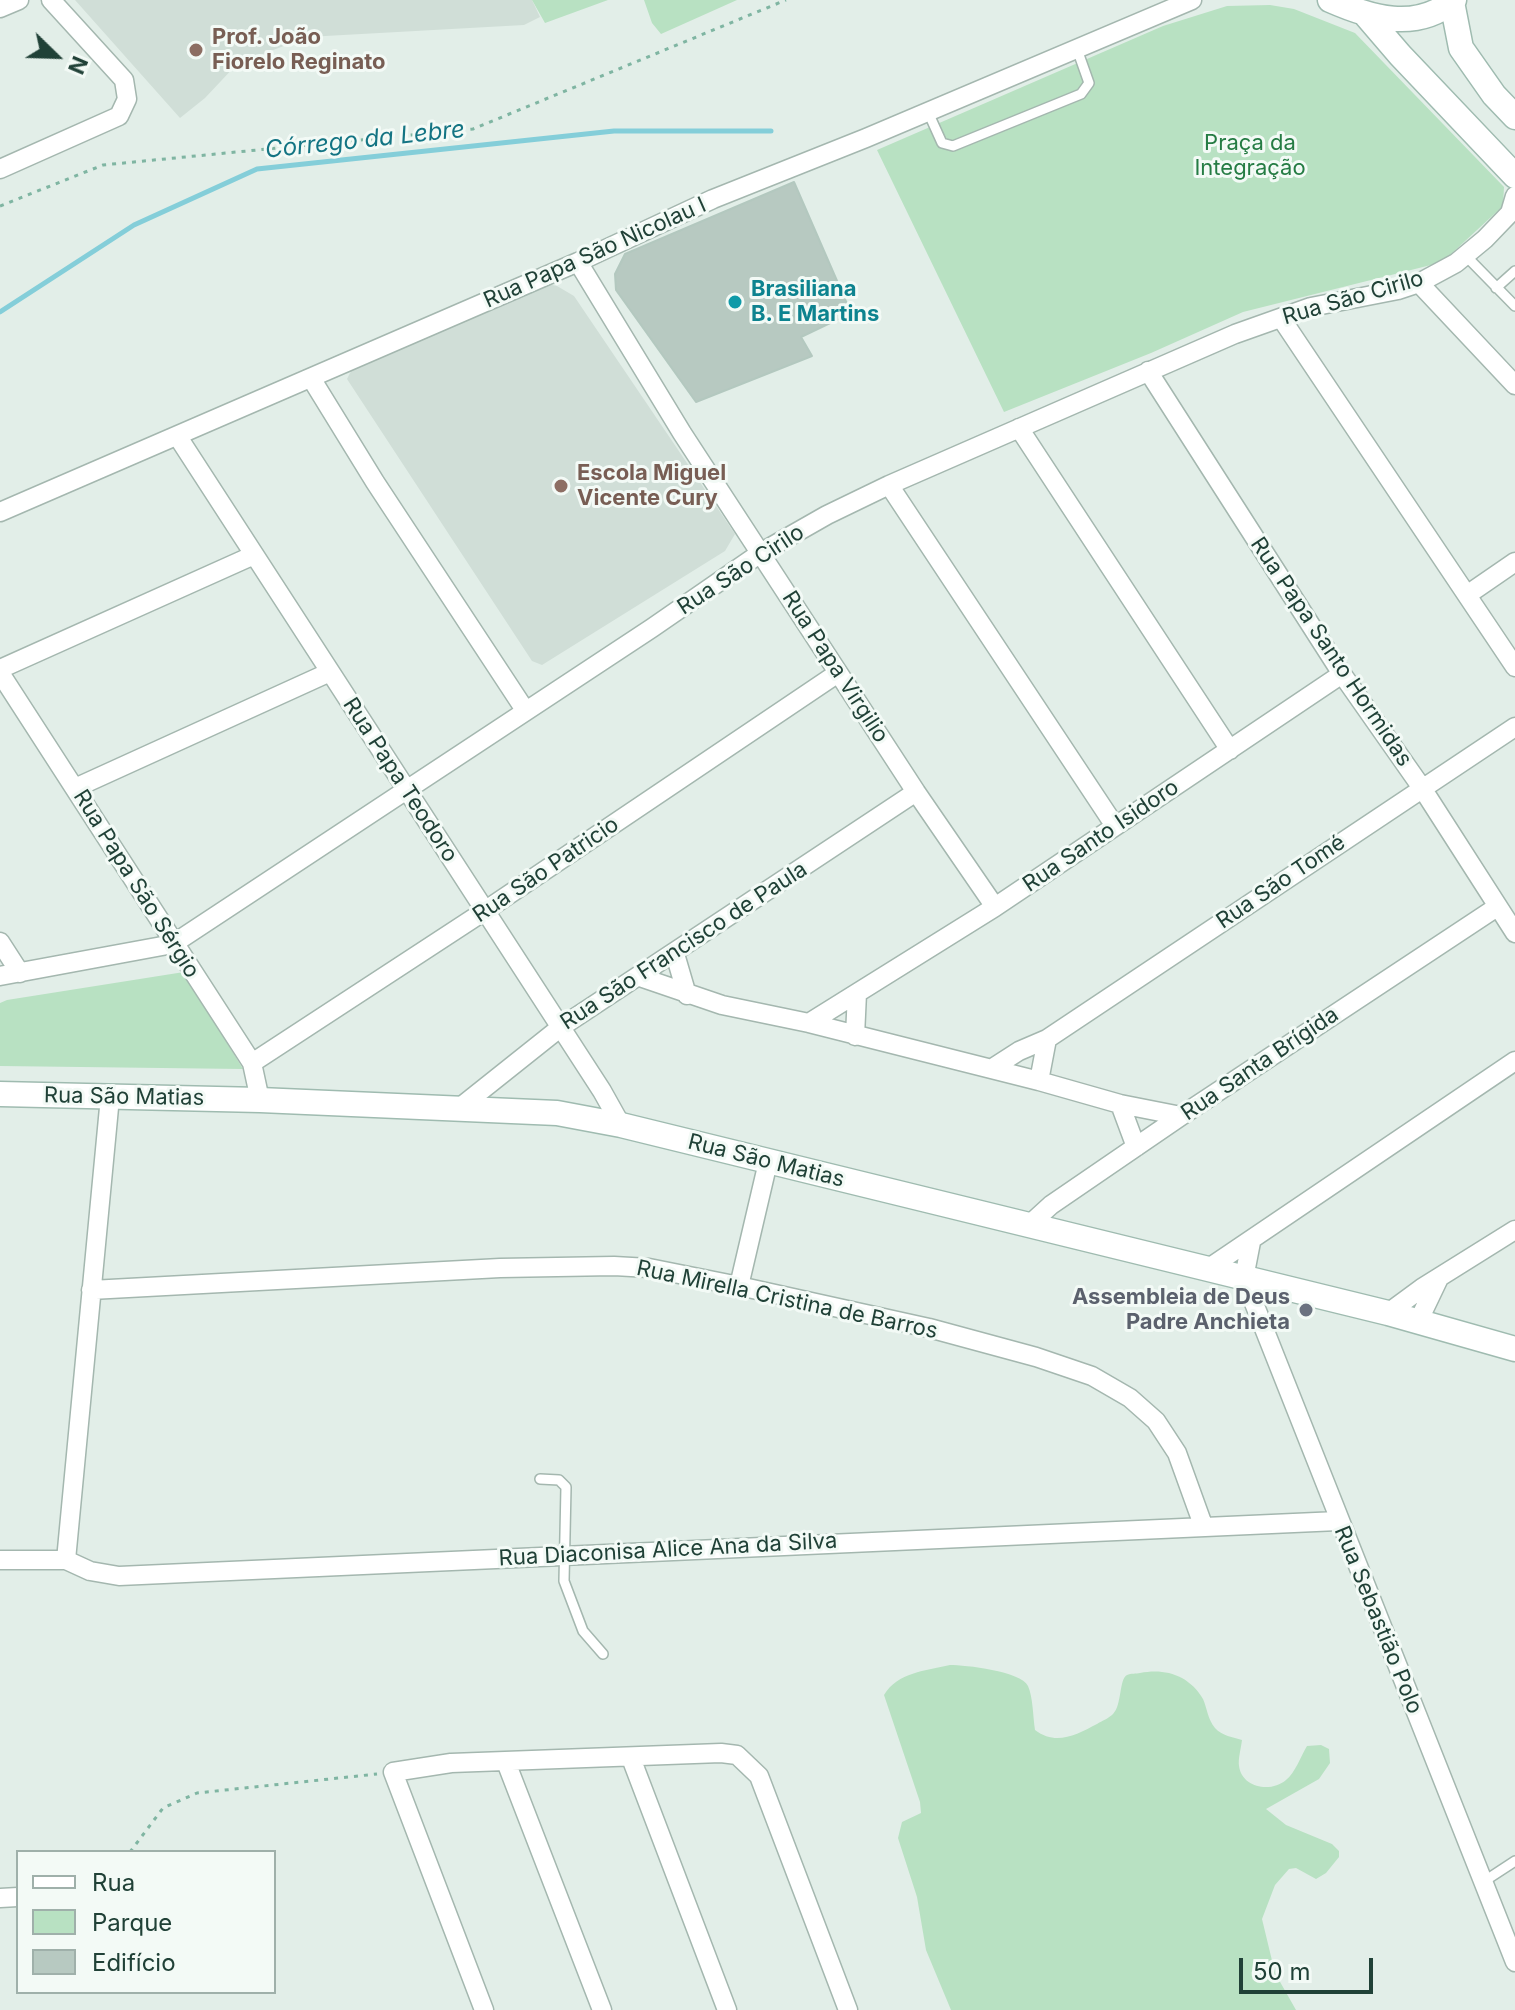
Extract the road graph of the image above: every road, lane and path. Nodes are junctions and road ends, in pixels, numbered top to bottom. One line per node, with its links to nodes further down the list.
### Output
1 (19, 0): 7 (street)
2 (51, 0): 12 (street)
3 (786, 0): 14 (path)
4 (1192, 0): 9 (street, Rua Papa São Nicolau I)
5 (1330, 0): 8 (street)
6 (1453, 1): 8 (street); 11 (street)
7 (0, 8)
8 (1364, 13): 13 (street)
9 (1077, 49): 10 (street, Rua Papa São Nicolau I); 10 (lane)
10 (928, 112): 17 (street, Rua Papa São Nicolau I)
11 (1515, 117)
12 (0, 169)
13 (1515, 176)
14 (0, 206)
15 (1513, 207): 16 (street, Rua São Cirilo)
16 (1465, 255): 19 (street, Rua São Cirilo); 20 (lane)
17 (578, 262): 24 (street, Rua Papa São Nicolau I); 30 (street, Rua Papa Virgilio)
18 (1515, 271): 20 (lane)
19 (1419, 283): 22 (street, Rua São Cirilo); 25 (street)
20 (1496, 288): 21 (lane)
21 (1515, 306)
22 (1281, 318): 23 (street, Rua São Cirilo); 33 (street)
23 (1148, 371): 26 (street, Rua São Cirilo); 38 (street, Rua Papa Santo Hormidas)
24 (311, 378): 27 (street, Rua Papa São Nicolau I); 39 (street)
25 (1515, 385)
26 (1019, 428): 28 (street, Rua São Cirilo); 41 (street)
27 (178, 437): 29 (street, Rua Papa São Nicolau I); 31 (street, Rua Papa Teodoro)
28 (889, 485): 30 (street, Rua São Cirilo); 46 (street)
29 (0, 512)
30 (762, 552): 37 (street, Rua Papa Virgilio); 39 (street, Rua São Cirilo)
31 (254, 555): 35 (street); 36 (street, Rua Papa Teodoro)
32 (1515, 562): 33 (street)
33 (1467, 595): 34 (street)
34 (1515, 667)
35 (0, 671): 42 (street, Rua Papa São Sérgio)
36 (330, 672): 42 (street); 44 (street, Rua Papa Teodoro)
37 (838, 673): 45 (street, Rua Papa Virgilio); 49 (street, Rua São Patricio)
38 (1342, 674): 41 (street, Rua Santo Isidoro); 43 (street, Rua Papa Santo Hormidas)
39 (525, 710): 44 (street, Rua São Cirilo)
40 (1515, 727): 43 (street, Rua São Tomé)
41 (1230, 750): 46 (street, Rua Santo Isidoro)
42 (75, 788): 52 (street, Rua Papa São Sérgio)
43 (1422, 788): 48 (street, Rua Papa Santo Hormidas); 62 (street, Rua São Tomé)
44 (405, 790): 49 (street, Rua Papa Teodoro); 52 (street, Rua São Cirilo)
45 (916, 792): 47 (street, Rua Papa Virgilio); 53 (street, Rua São Francisco de Paula)
46 (1115, 826): 47 (street, Rua Santo Isidoro)
47 (995, 907): 57 (street, Rua Santo Isidoro)
48 (1497, 907): 50 (street, Rua Papa Santo Hormidas); 72 (street, Rua Santa Brígida)
49 (486, 910): 60 (street, Rua Papa Teodoro); 64 (street, Rua São Patricio)
50 (1515, 933)
51 (0, 942): 54 (street)
52 (173, 944): 54 (street, Rua São Cirilo); 64 (street, Rua Papa São Sérgio)
53 (675, 954): 56 (street, Rua São Francisco de Paula); 58 (street)
54 (20, 973): 55 (street, Rua São Cirilo)
55 (0, 976)
56 (640, 977): 58 (street); 60 (street, Rua São Francisco de Paula)
57 (857, 993): 59 (street, Rua Santo Isidoro); 61 (street)
58 (687, 995): 59 (street)
59 (809, 1023): 61 (street)
60 (561, 1027): 71 (street, Rua São Francisco de Paula); 73 (street, Rua Papa Teodoro)
61 (855, 1036): 65 (street)
62 (1047, 1039): 65 (street, Rua São Tomé); 66 (street)
63 (1515, 1061): 78 (street)
64 (252, 1063): 69 (street, Rua Papa São Sérgio)
65 (991, 1069): 66 (street)
66 (1039, 1081): 70 (street)
67 (0, 1094): 68 (street, Rua São Matias)
68 (110, 1097): 69 (street, Rua São Matias); 83 (street)
69 (260, 1100): 71 (street, Rua São Matias)
70 (1120, 1104): 72 (street); 74 (street)
71 (458, 1109): 73 (street, Rua São Matias)
72 (1181, 1116): 74 (street, Rua Santa Brígida)
73 (621, 1125): 75 (street, Rua São Matias)
74 (1136, 1147): 76 (street, Rua Santa Brígida)
75 (768, 1162): 76 (street, Rua São Matias); 82 (street)
76 (1028, 1226): 79 (street, Rua São Matias)
77 (1515, 1230): 81 (street)
78 (1251, 1242): 79 (street); 80 (street)
79 (1206, 1270): 80 (street, Rua São Matias)
80 (1244, 1278): 84 (street, Rua São Matias); 88 (street, Rua Sebastião Polo)
81 (1439, 1278): 84 (street); 85 (street)
82 (739, 1286): 83 (street, Rua Mirella Cristina de Barros); 89 (street, Rua Mirella Cristina de Barros)
83 (91, 1290): 92 (street)
84 (1388, 1313): 85 (street, Rua São Matias)
85 (1418, 1322): 86 (street, Rua São Matias)
86 (1515, 1349)
87 (540, 1479): 90 (lane)
88 (1338, 1521): 89 (street, Rua Diaconisa Alice Ana da Silva); 99 (street, Rua Sebastião Polo)
89 (1203, 1525): 90 (street, Rua Diaconisa Alice Ana da Silva)
90 (565, 1554): 92 (street, Rua Diaconisa Alice Ana da Silva); 93 (lane)
91 (0, 1560): 92 (street, Rua Diaconisa Alice Ana da Silva)
92 (66, 1560)
93 (603, 1654)
94 (631, 1758): 95 (street); 103 (street); 104 (street)
95 (506, 1762): 96 (street); 102 (street)
96 (393, 1772): 97 (path); 101 (street)
97 (132, 1850)
98 (1515, 1861): 99 (lane)
99 (1483, 1882): 100 (street, Rua Sebastião Polo)
100 (1515, 1962)
101 (484, 2010)
102 (602, 2010)
103 (727, 2010)
104 (848, 2010)

